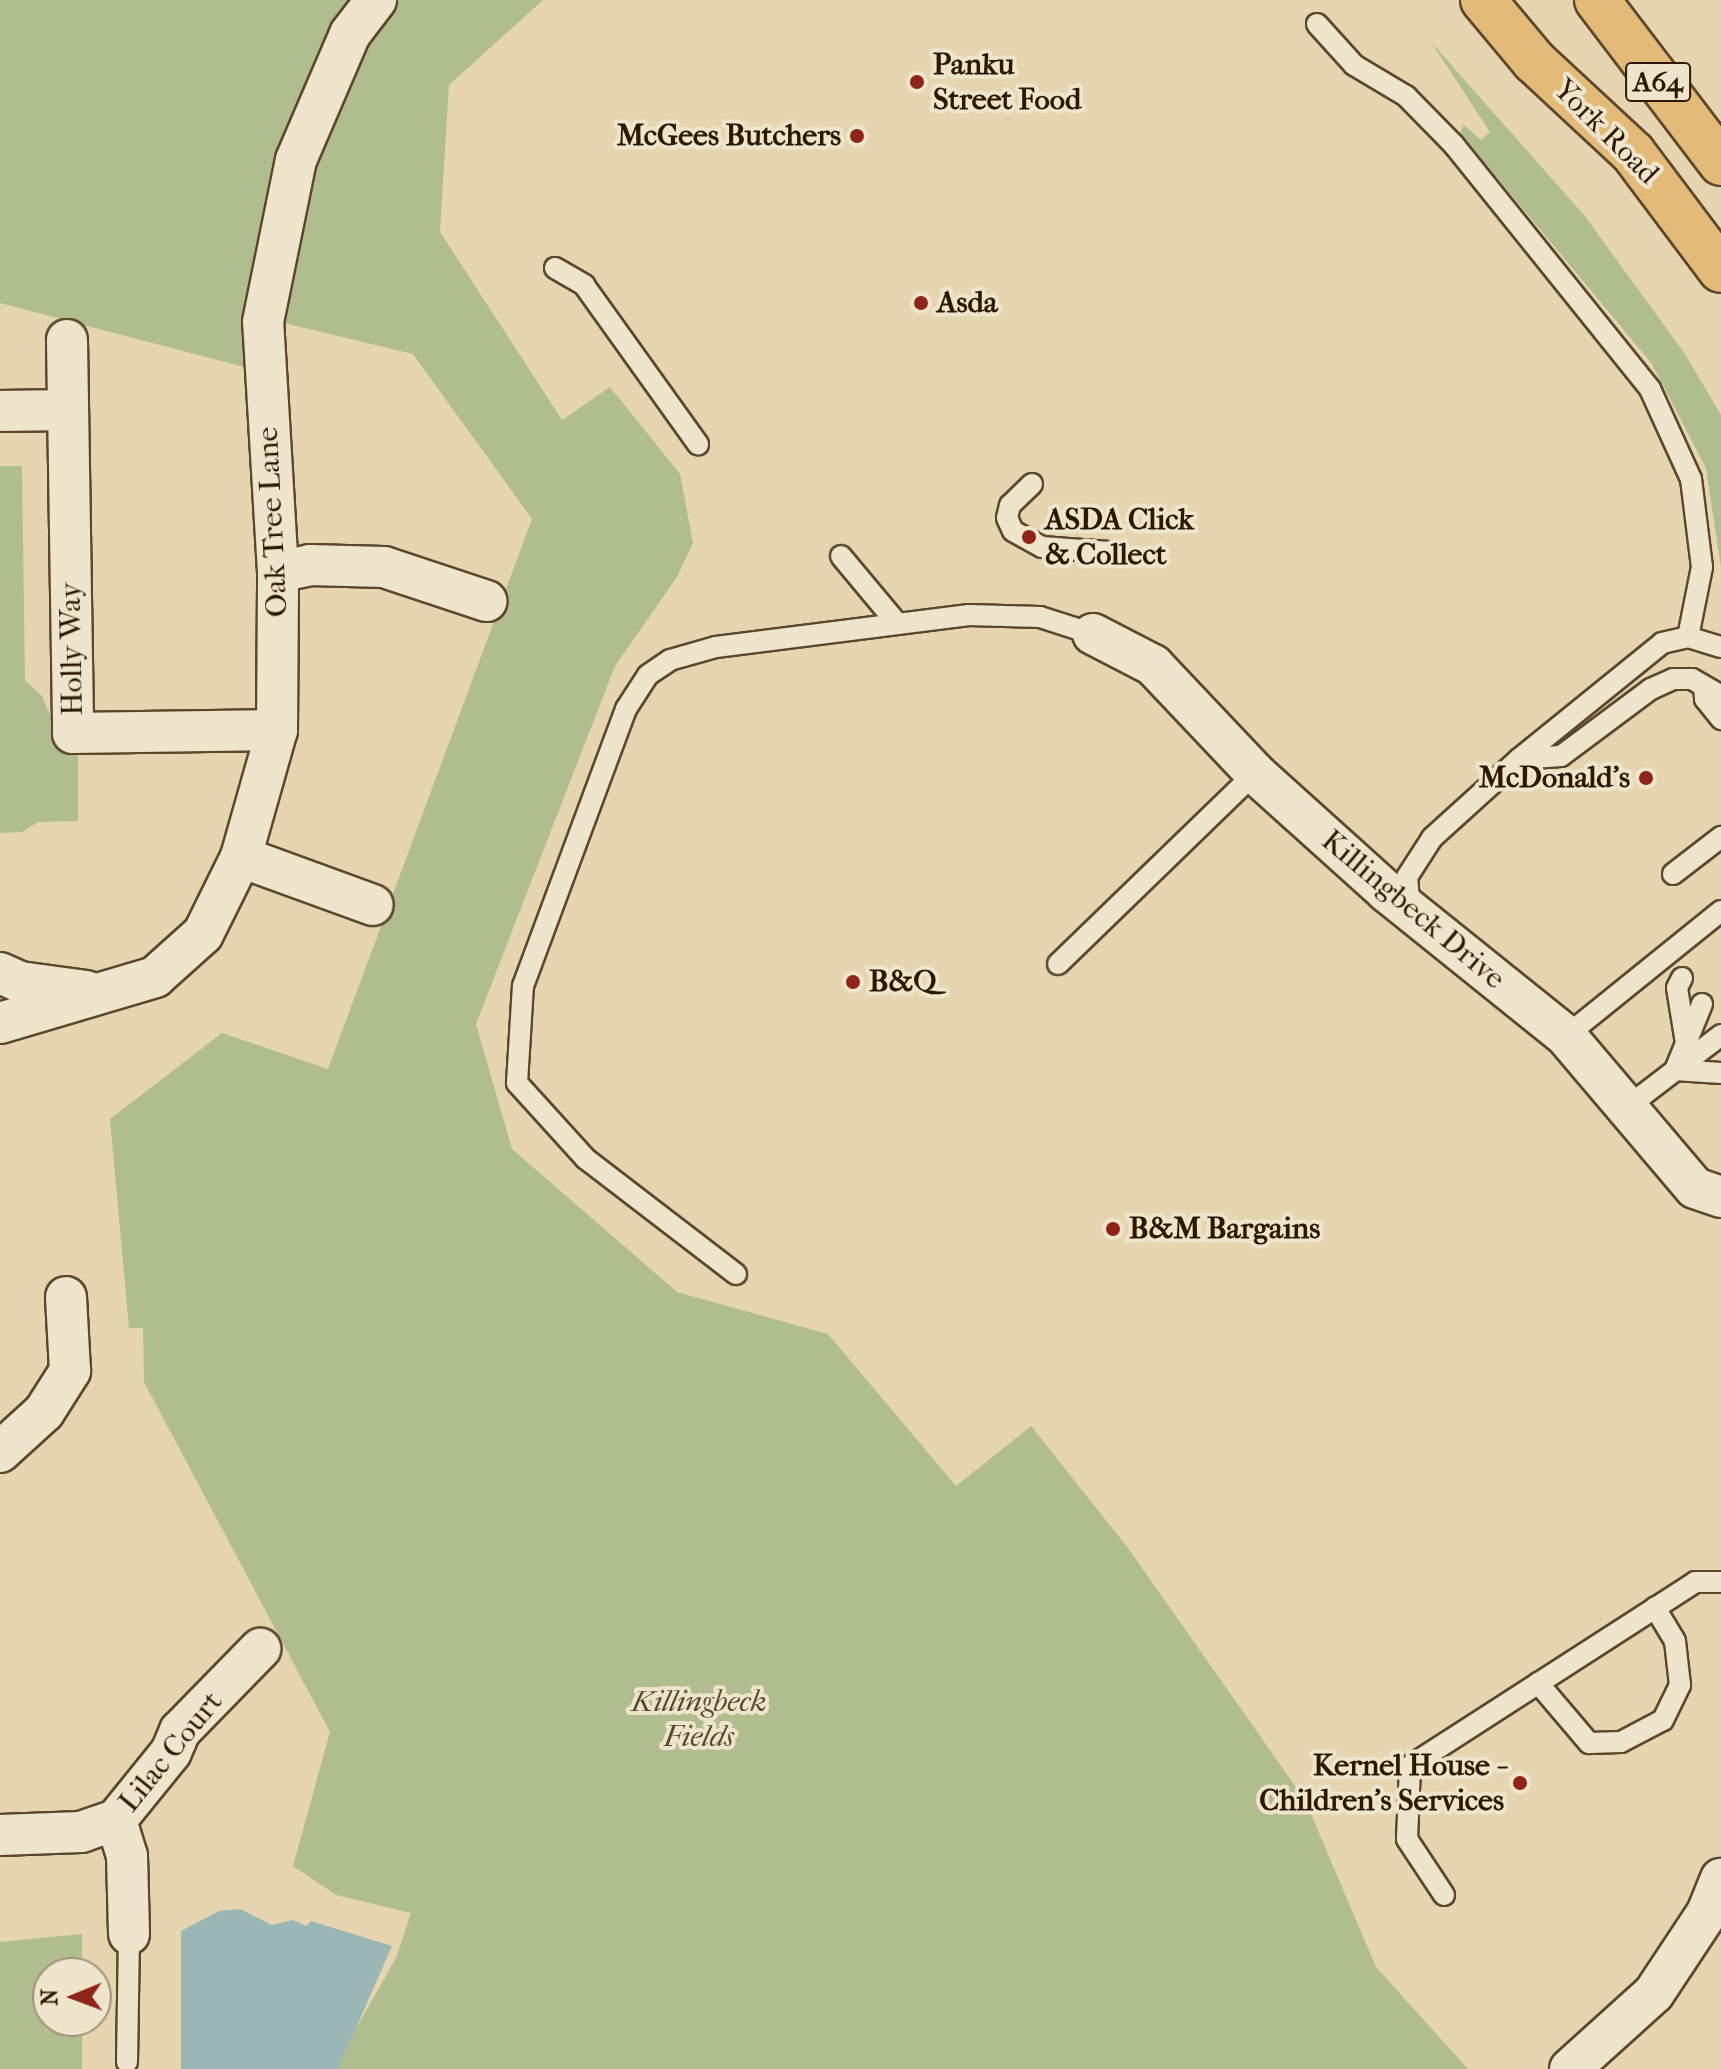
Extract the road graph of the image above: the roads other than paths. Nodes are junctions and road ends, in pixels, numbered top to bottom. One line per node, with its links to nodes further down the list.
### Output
1 (376, 0): 15 (street, Oak Tree Lane)
2 (1483, 0): 7 (highway, York Road / A64)
3 (1614, 7): 5 (highway, A64)
4 (1317, 24): 19 (lane)
5 (1721, 163)
6 (555, 268): 11 (lane)
7 (1721, 270)
8 (67, 340): 9 (street, Holly Way)
9 (68, 410): 10 (street); 23 (street, Holly Way)
10 (0, 411)
11 (698, 444)
12 (1032, 484): 13 (lane)
13 (1109, 552)
14 (841, 556): 17 (lane)
15 (278, 572): 16 (street); 23 (street, Oak Tree Lane)
16 (486, 601)
17 (896, 622): 18 (lane); 45 (lane)
18 (1093, 634): 25 (street, Killingbeck Drive)
19 (1688, 637): 20 (lane); 24 (lane)
20 (1721, 647)
21 (1713, 692): 22 (lane); 24 (lane)
22 (1721, 719)
23 (277, 730): 27 (street, Oak Tree Lane)
24 (1519, 759): 30 (lane)
25 (1255, 773): 30 (street, Killingbeck Drive); 32 (lane)
26 (1721, 837): 28 (lane)
27 (241, 857): 29 (street); 35 (street, Oak Tree Lane)
28 (1673, 874)
29 (373, 905)
30 (1410, 911): 39 (street, Killingbeck Drive)
31 (1721, 911): 39 (lane)
32 (1058, 964)
33 (0, 973): 35 (street)
34 (1682, 978): 40 (lane)
35 (102, 993): 37 (street, Oak Tree Lane)
36 (1702, 1004): 40 (lane)
37 (0, 1023)
38 (1721, 1035): 41 (lane)
39 (1566, 1036): 43 (street, Killingbeck Drive)
40 (1686, 1043): 41 (lane)
41 (1675, 1070): 42 (lane); 43 (lane)
42 (1717, 1075)
43 (1626, 1108): 44 (street, Killingbeck Drive)
44 (1721, 1197)
45 (736, 1274)
46 (66, 1297): 47 (street)
47 (0, 1452)
48 (1721, 1582): 49 (lane)
49 (1655, 1608): 51 (lane); 51 (lane)
50 (260, 1649): 52 (street, Lilac Court)
51 (1538, 1683): 55 (lane)
52 (116, 1820): 53 (street, Lilac Court); 56 (street, Lilac Court)
53 (0, 1835)
54 (1721, 1879): 58 (street)
55 (1444, 1895)
56 (129, 1934): 57 (lane)
57 (127, 2062)
58 (1589, 2063)

